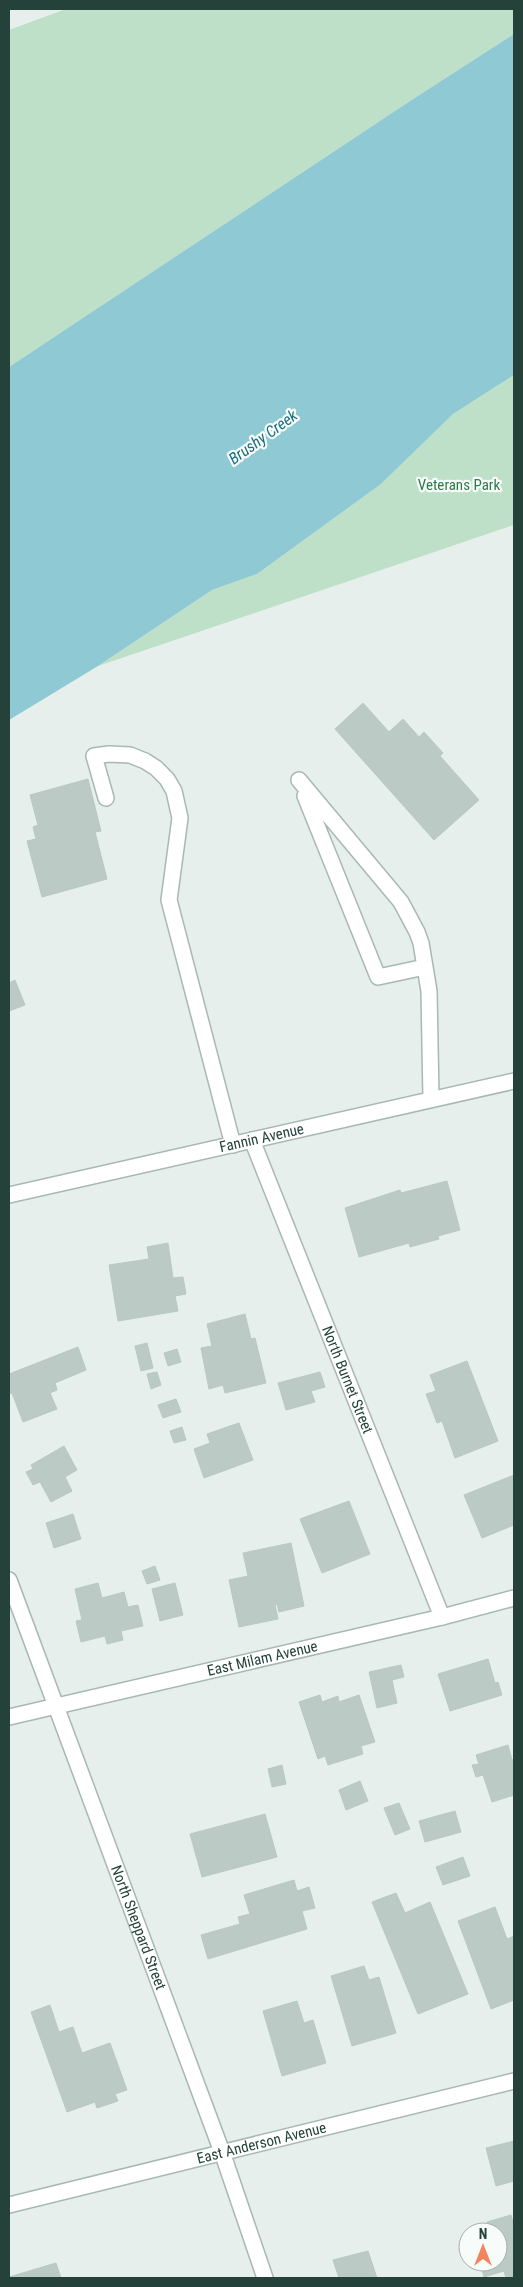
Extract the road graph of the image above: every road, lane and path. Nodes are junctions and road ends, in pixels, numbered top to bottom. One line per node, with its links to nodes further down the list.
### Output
1 (106, 798): 6 (street)
2 (425, 967): 2 (street); 4 (street)
3 (514, 1081): 4 (street, Fannin Avenue)
4 (431, 1098): 5 (street, Fannin Avenue)
5 (252, 1140): 6 (street, Fannin Avenue); 10 (street, North Burnet Street)
6 (233, 1145): 7 (street, Fannin Avenue)
7 (9, 1195)
8 (9, 1580): 11 (street, North Sheppard Street)
9 (514, 1598): 10 (street, East Milam Avenue)
10 (442, 1617): 11 (street, East Milam Avenue)
11 (55, 1706): 12 (street, East Milam Avenue); 14 (street, North Sheppard Street)
12 (9, 1717)
13 (514, 2080): 14 (street, East Anderson Avenue)
14 (222, 2152): 15 (street, East Anderson Avenue); 16 (street, North Sheppard Street)
15 (9, 2205)
16 (265, 2278)

